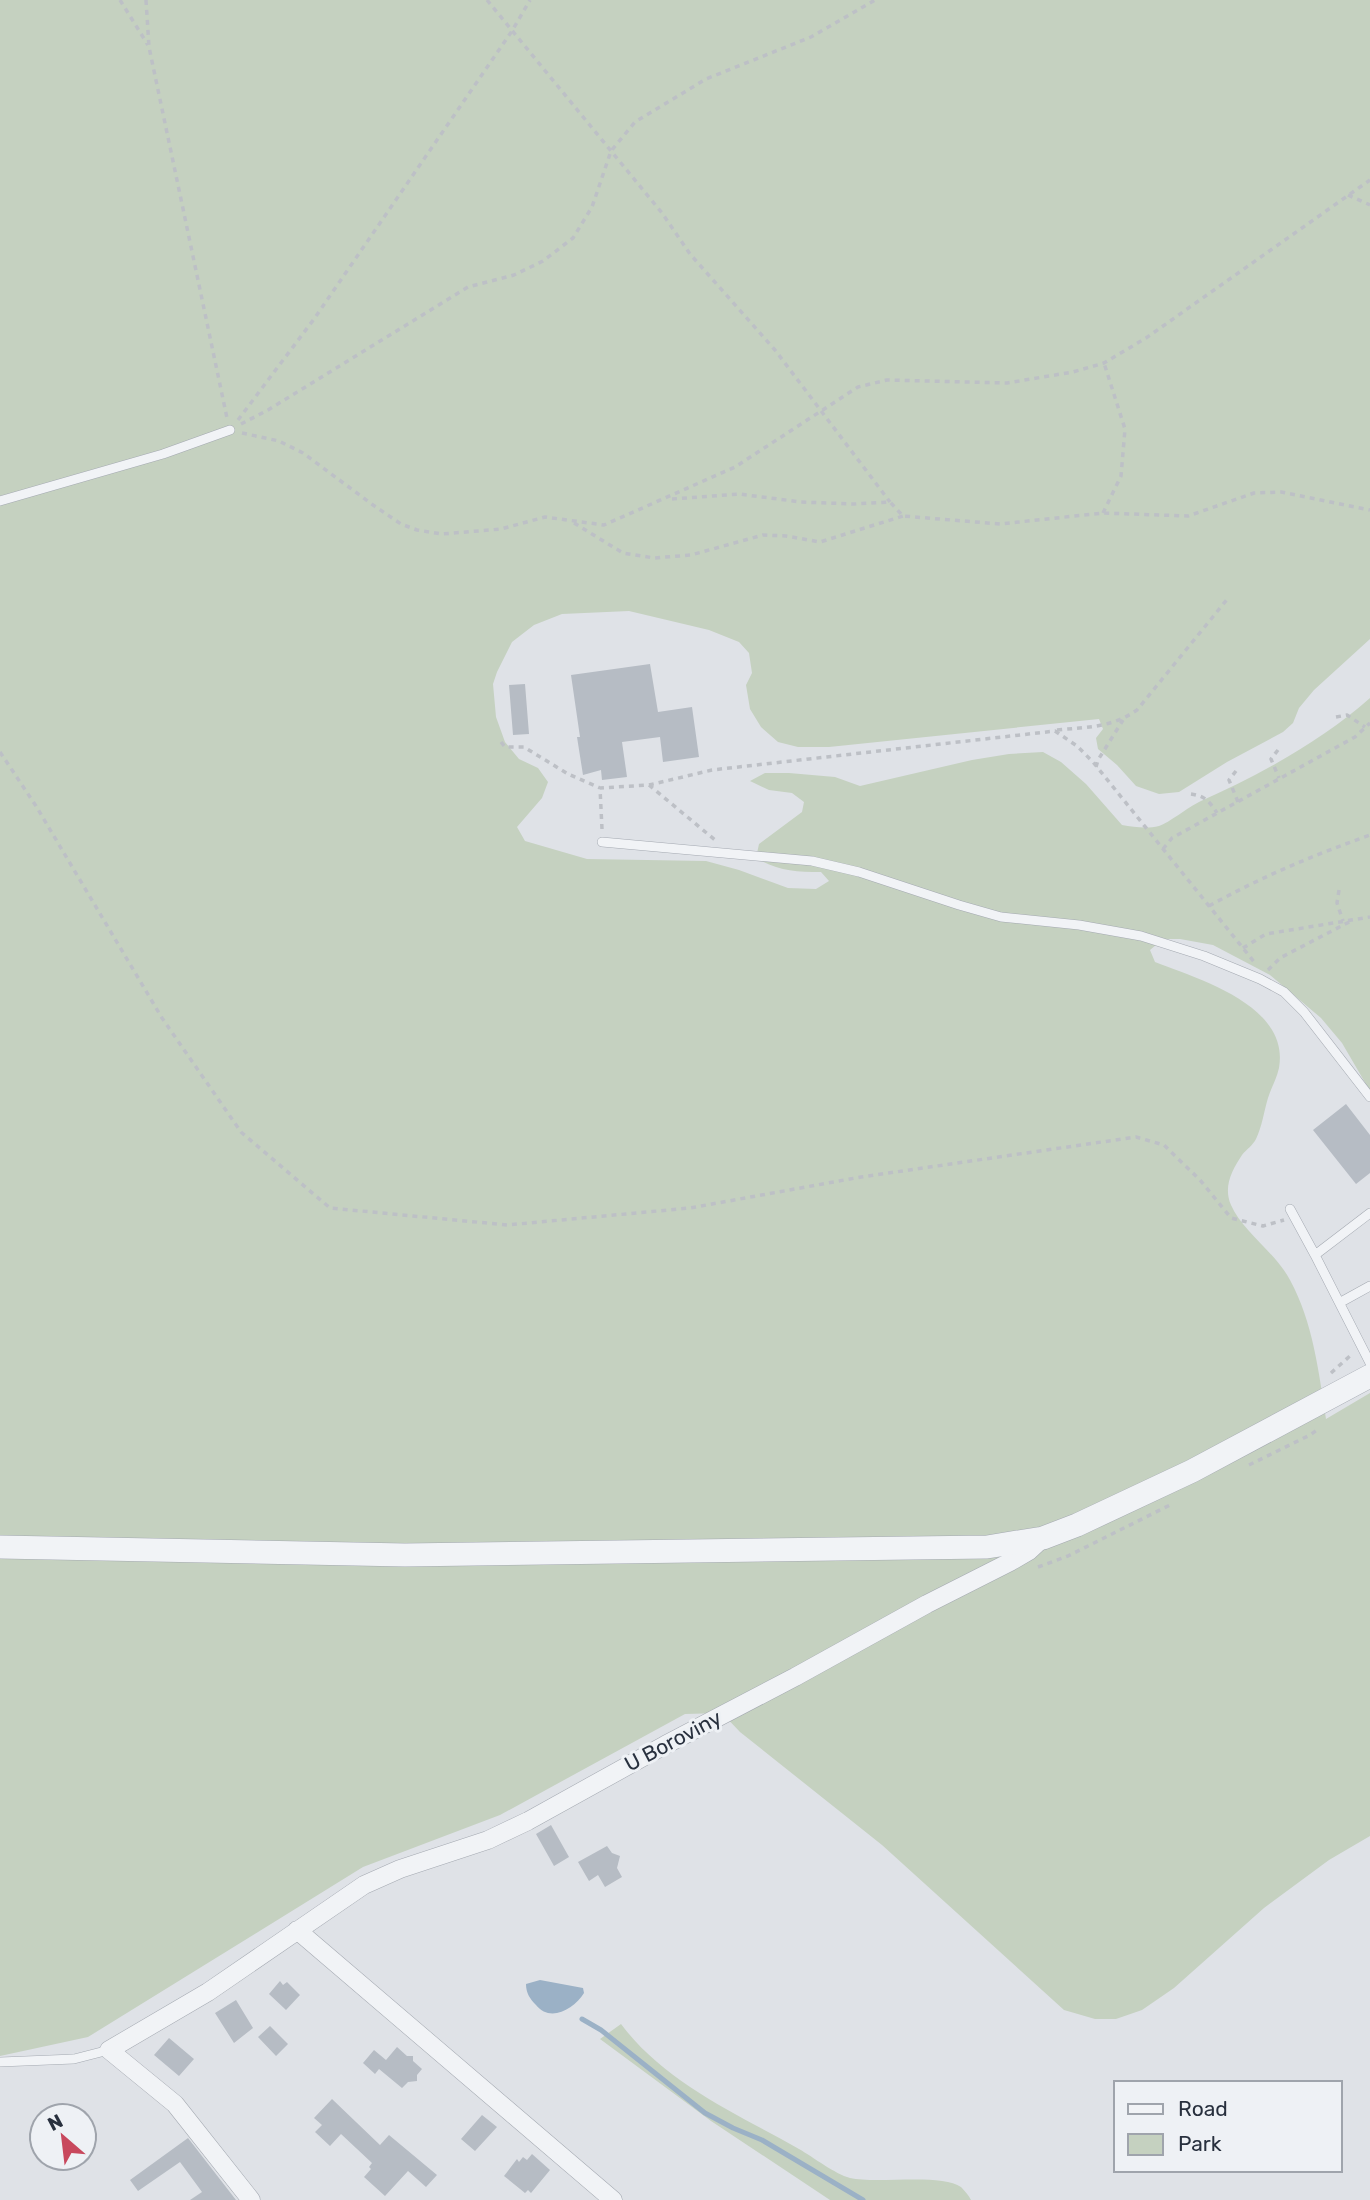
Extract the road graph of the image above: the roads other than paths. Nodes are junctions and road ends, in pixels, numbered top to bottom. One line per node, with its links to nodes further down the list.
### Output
1 (230, 430): 2 (lane)
2 (0, 500)
3 (602, 842): 4 (lane)
4 (1370, 1097)
5 (1292, 1213): 7 (lane)
6 (1370, 1213): 7 (lane)
7 (1315, 1255): 9 (lane)
8 (1370, 1286): 9 (lane)
9 (1341, 1302): 10 (lane)
10 (1370, 1363)
11 (1370, 1376): 12 (street)
12 (1043, 1538): 13 (street); 14 (street, U Boroviny)
13 (0, 1547)
14 (298, 1930): 15 (street, U Boroviny); 18 (street)
15 (109, 2050): 16 (lane); 17 (street)
16 (0, 2062)
17 (251, 2200)
18 (613, 2200)

